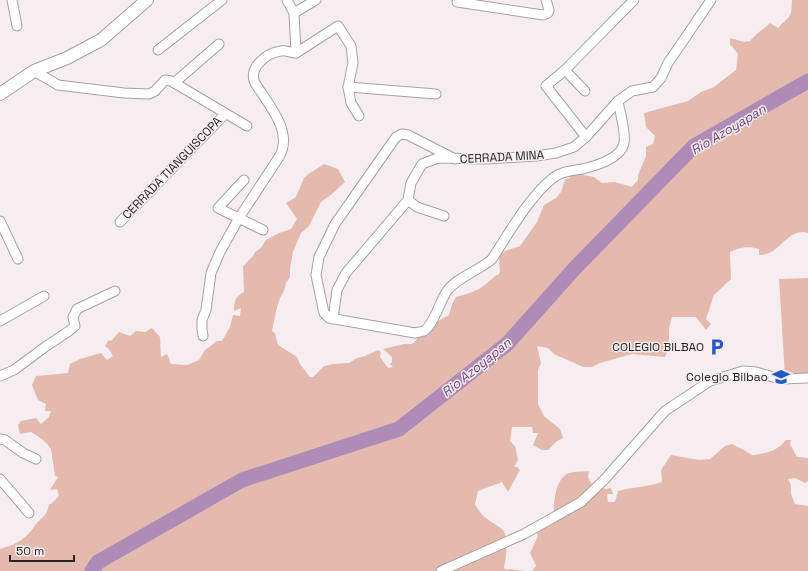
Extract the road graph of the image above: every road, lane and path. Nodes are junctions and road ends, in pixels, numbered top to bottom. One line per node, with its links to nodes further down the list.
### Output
1 (12, 0): 11 (street)
2 (147, 0): 16 (main road)
3 (222, 0): 13 (street)
4 (287, 0): 10 (street)
5 (316, 0): 10 (street)
6 (546, 0): 9 (street)
7 (634, 0): 15 (street)
8 (711, 0): 22 (street, CERRADA MINA)
9 (457, 2)
10 (294, 13): 14 (street)
11 (17, 26)
12 (219, 44): 17 (street)
13 (158, 50)
14 (296, 53): 18 (street); 31 (street)
15 (565, 70): 19 (street); 26 (street)
16 (34, 71): 17 (street); 20 (main road)
17 (174, 83): 23 (street, CERRADA TIANGUISCOPA)
18 (348, 87): 21 (street); 24 (street)
19 (585, 90)
20 (0, 94)
21 (436, 94)
22 (618, 101): 26 (street, CERRADA MINA); 38 (street)
23 (225, 114): 25 (street, CERRADA TIANGUISCOPA); 33 (street, CERRADA TIANGUISCOPA)
24 (359, 116)
25 (247, 126)
26 (586, 137): 27 (street, CERRADA MINA)
27 (455, 159): 29 (street, CERRADA MINA); 38 (street)
28 (244, 180): 31 (street)
29 (408, 200): 30 (street); 38 (street)
30 (444, 216)
31 (239, 218): 34 (street); 40 (street)
32 (0, 221): 35 (street)
33 (120, 222)
34 (263, 230)
35 (18, 259)
36 (115, 291): 41 (street)
37 (44, 296): 39 (street)
38 (333, 319)
39 (0, 321)
40 (203, 336)
41 (0, 376)
42 (808, 378): 47 (street)
43 (0, 438): 44 (street)
44 (36, 460)
45 (0, 479): 46 (street)
46 (29, 513)
47 (441, 571)

